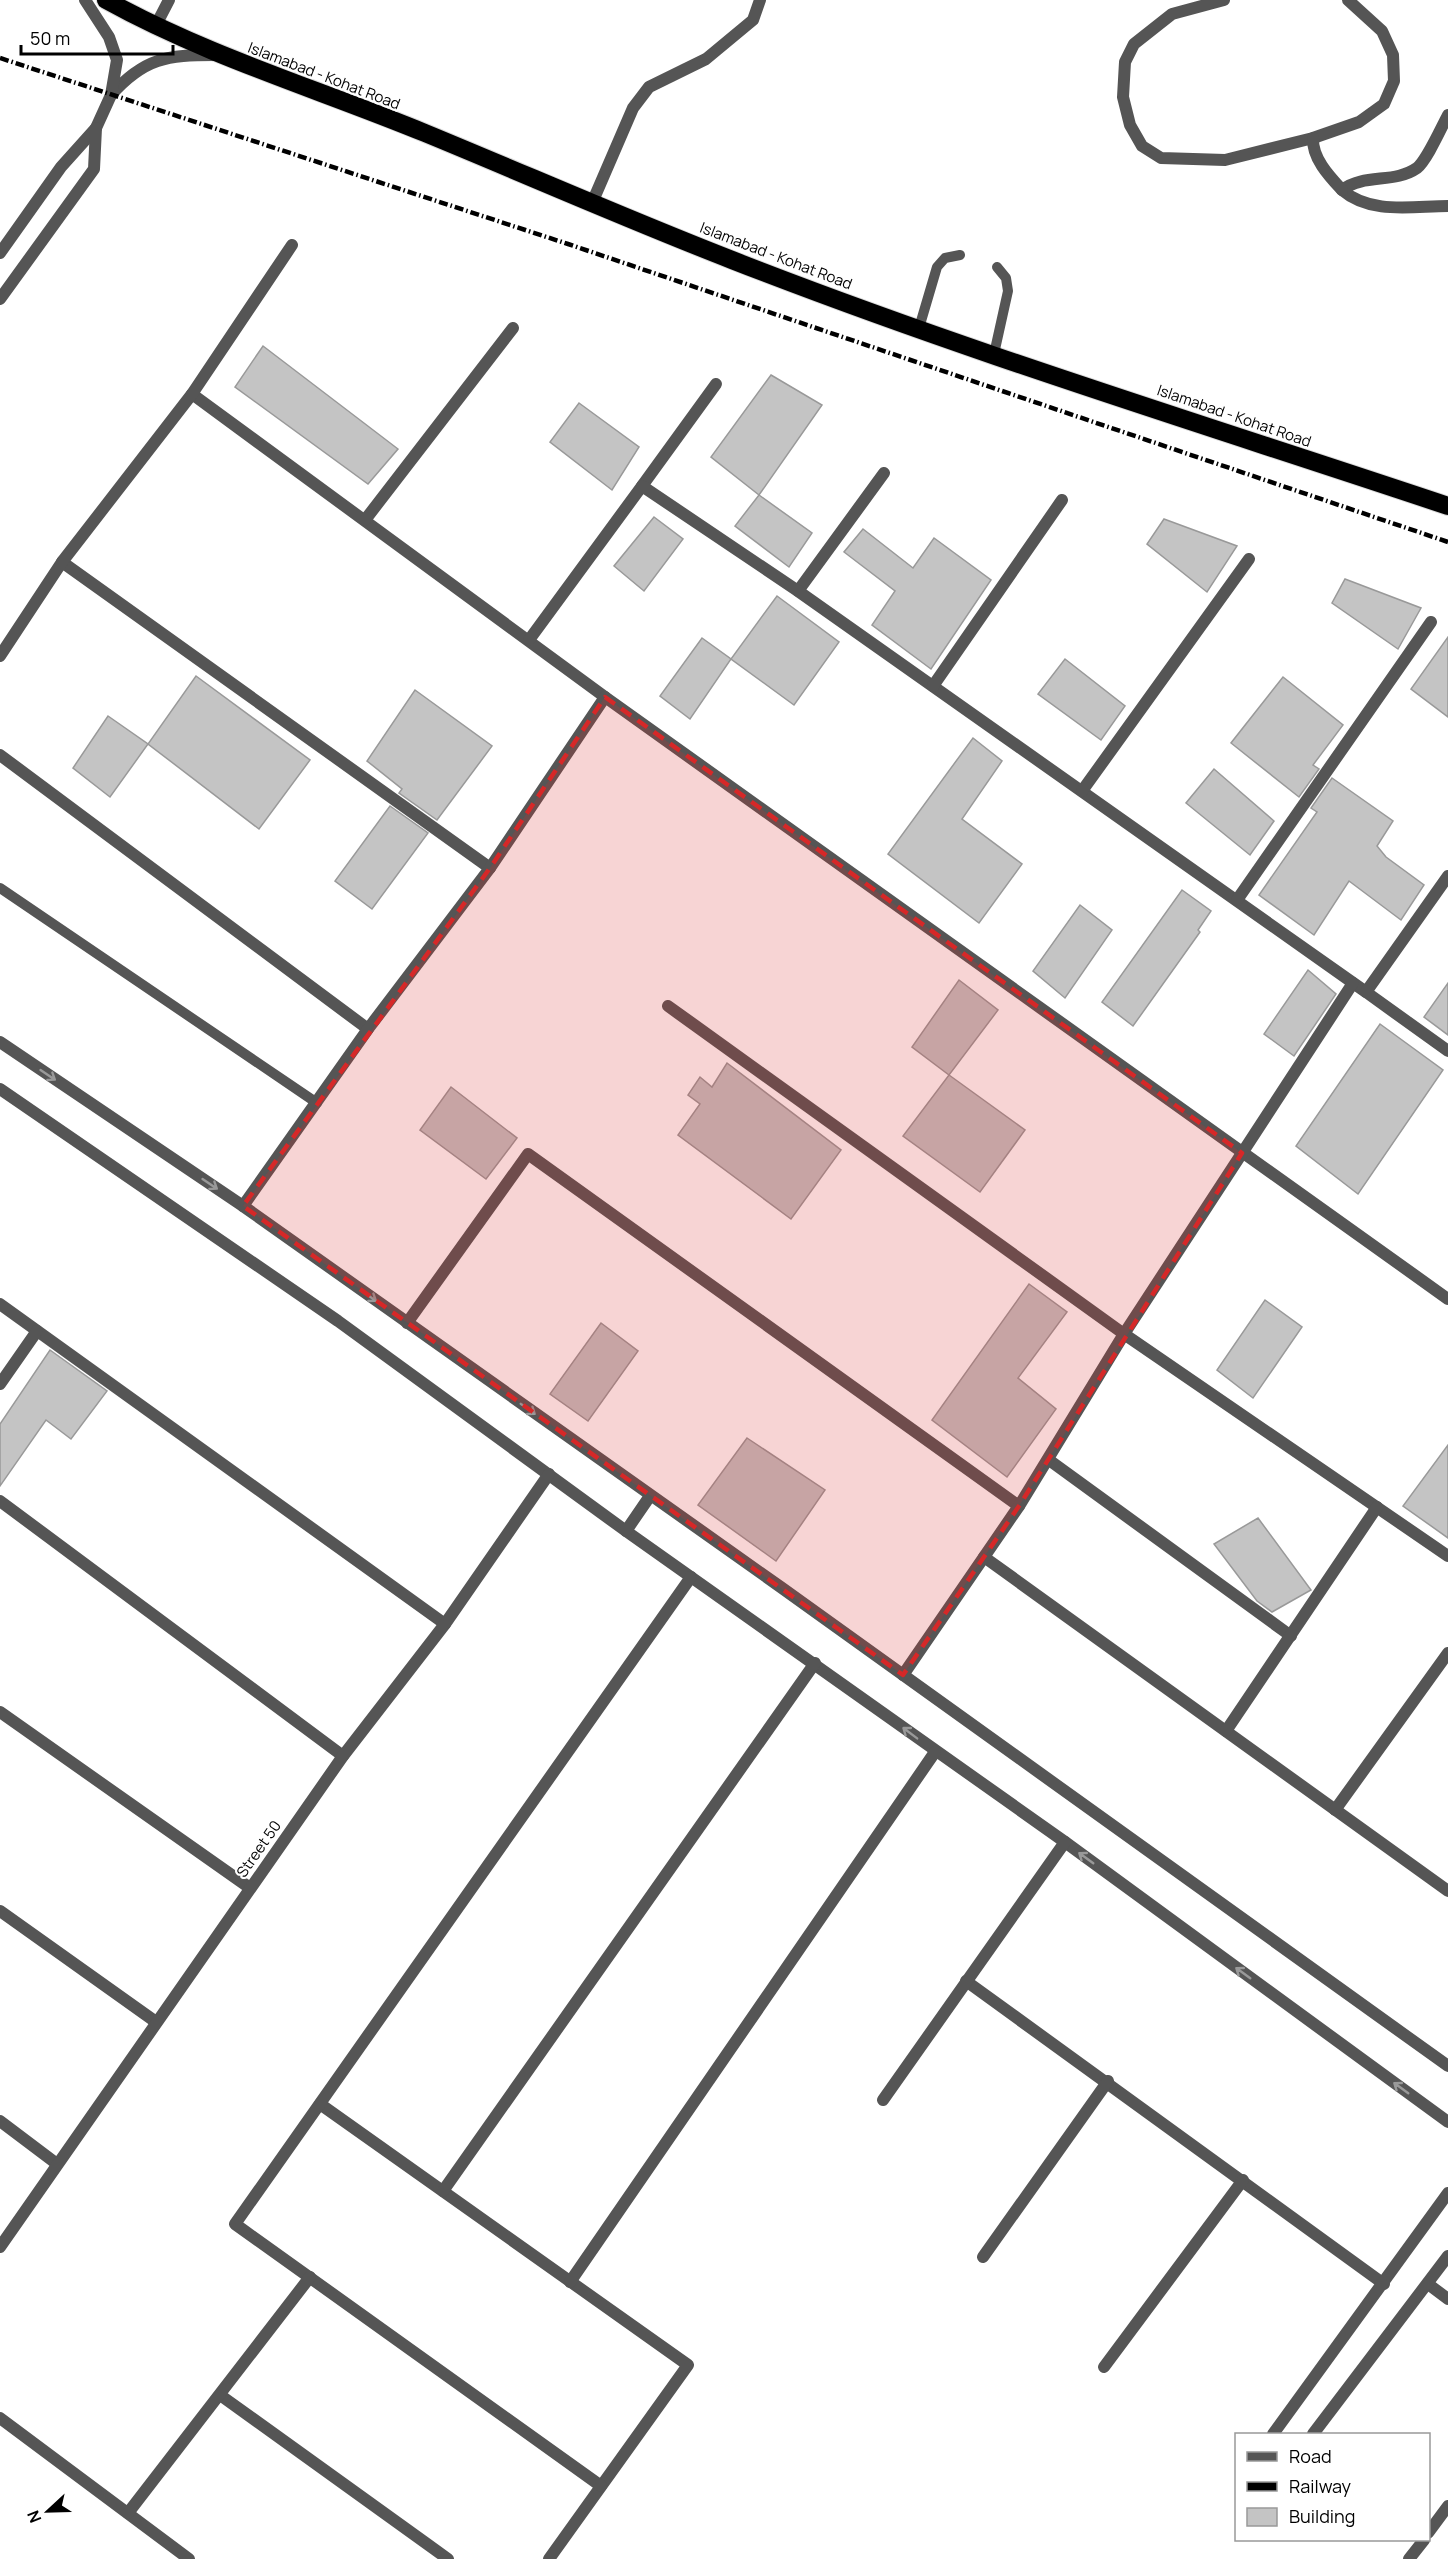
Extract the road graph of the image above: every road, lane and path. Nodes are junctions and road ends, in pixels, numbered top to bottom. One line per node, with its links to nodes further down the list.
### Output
1 (85, 0): 9 (street)
2 (106, 0): 7 (highway, Islamabad - Kohat Road)
3 (169, 0): 7 (street)
4 (760, 0): 14 (street)
5 (1224, 0): 12 (street)
6 (1348, 0): 12 (street)
7 (155, 27): 8 (highway, Islamabad - Kohat Road)
8 (219, 55): 9 (street); 14 (highway, Islamabad - Kohat Road)
9 (111, 95): 11 (street)
10 (1448, 115): 13 (street)
11 (96, 128): 17 (street); 20 (street)
12 (1312, 138): 13 (street)
13 (1342, 190): 15 (street)
14 (591, 203): 22 (highway, Islamabad - Kohat Road)
15 (1448, 206)
16 (292, 245): 25 (street)
17 (0, 253)
18 (960, 255): 22 (lane)
19 (997, 267): 23 (lane)
20 (0, 299)
21 (513, 328): 30 (street)
22 (919, 328): 23 (highway, Islamabad - Kohat Road)
23 (994, 354): 29 (highway, Islamabad - Kohat Road)
24 (716, 384): 27 (street)
25 (192, 394): 30 (street); 32 (street)
26 (884, 473): 33 (street)
27 (642, 486): 33 (street); 35 (street)
28 (1062, 500): 37 (street)
29 (1448, 506)
30 (365, 520): 35 (street)
31 (1250, 559): 40 (street)
32 (62, 562): 36 (street); 41 (street)
33 (798, 591): 37 (street)
34 (1431, 622): 44 (street)
35 (528, 640): 38 (street)
36 (0, 656)
37 (933, 686): 40 (street)
38 (605, 697): 41 (street); 53 (street)
39 (0, 755): 48 (street)
40 (1082, 791): 44 (street)
41 (490, 868): 48 (street)
42 (1448, 876): 46 (street)
43 (0, 888): 52 (lane)
44 (1237, 900): 45 (street)
45 (1353, 983): 46 (street); 53 (street)
46 (1366, 992): 50 (street)
47 (668, 1006): 59 (street)
48 (368, 1029): 52 (street)
49 (0, 1042): 54 (street, one-way to 54)
50 (1448, 1051)
51 (0, 1089): 62 (street)
52 (317, 1104): 54 (street)
53 (1242, 1153): 55 (street); 59 (street)
54 (243, 1206): 57 (street, one-way to 57)
55 (1448, 1299)
56 (0, 1304): 58 (street)
57 (407, 1323): 63 (street, one-way to 63); 65 (street)
58 (37, 1331): 60 (street); 71 (street)
59 (1124, 1334): 61 (street); 66 (street)
60 (0, 1384)
61 (1049, 1460): 65 (street); 72 (street)
62 (549, 1474): 67 (street); 71 (street, Street 50)
63 (650, 1496): 67 (street); 75 (street)
64 (0, 1501): 79 (street)
65 (1019, 1506): 69 (street)
66 (1377, 1507): 68 (street); 72 (street)
67 (626, 1531): 70 (street)
68 (1448, 1556)
69 (984, 1557): 75 (street); 77 (street)
70 (691, 1577): 74 (street); 90 (street)
71 (444, 1624): 79 (street, Street 50)
72 (1291, 1636): 77 (street)
73 (1448, 1653): 80 (street)
74 (815, 1663): 78 (street, one-way to 74); 95 (street)
75 (903, 1675): 87 (street)
76 (0, 1712): 82 (street)
77 (1226, 1731): 80 (street)
78 (935, 1752): 81 (street); 101 (street)
79 (343, 1756): 82 (street, Street 50)
80 (1335, 1810): 83 (street)
81 (1065, 1842): 85 (street); 92 (street, one-way to 81)
82 (250, 1888): 86 (street, Street 50)
83 (1448, 1891)
84 (0, 1911): 86 (street)
85 (966, 1981): 88 (street); 89 (street)
86 (156, 2022): 93 (street, Street 50)
87 (1448, 2066)
88 (1108, 2082): 94 (street); 99 (street)
89 (883, 2100)
90 (320, 2104): 95 (street); 100 (street)
91 (0, 2121): 93 (street)
92 (1448, 2122)
93 (57, 2164): 97 (street, Street 50)
94 (1243, 2180): 102 (street); 105 (street)
95 (443, 2191): 101 (street)
96 (1448, 2193): 102 (street)
97 (0, 2247)
98 (1448, 2256): 103 (street)
99 (983, 2257)
100 (310, 2277): 106 (street); 110 (street)
101 (570, 2282): 110 (street)
102 (1384, 2284): 108 (street)
103 (1428, 2284): 104 (street); 109 (street)
104 (1448, 2299)
105 (1104, 2367)
106 (220, 2395): 112 (street); 116 (street)
107 (0, 2418): 112 (street)
108 (1274, 2433)
109 (1314, 2433)
110 (601, 2486): 117 (street)
111 (1448, 2506): 113 (street)
112 (128, 2513): 115 (street)
113 (1430, 2530)
114 (1423, 2541): 118 (street)
115 (189, 2559)
116 (448, 2559)
117 (549, 2559)
118 (1409, 2559)

